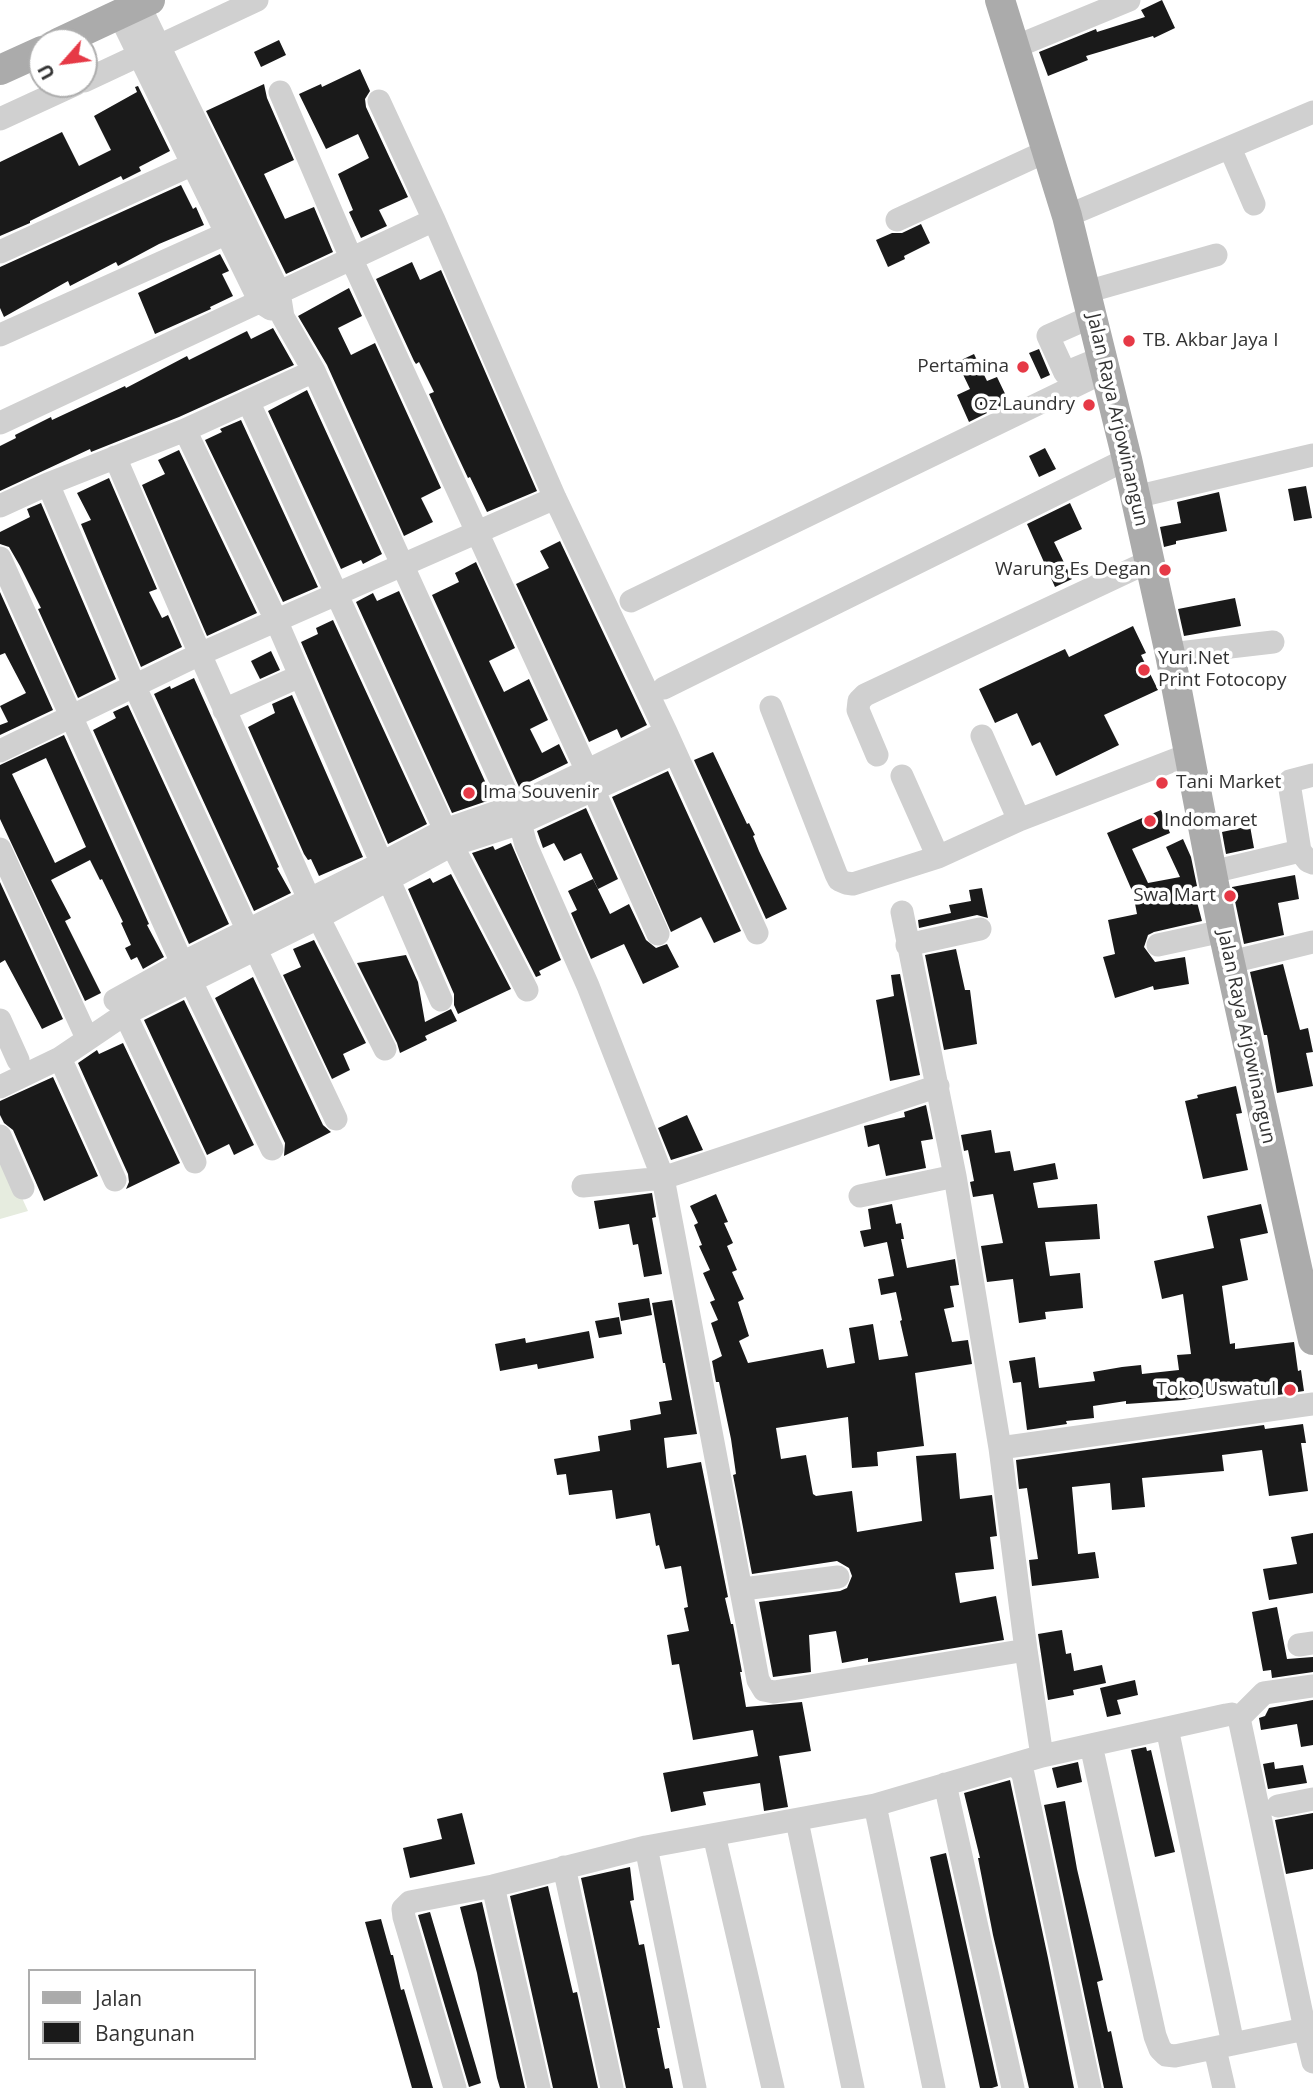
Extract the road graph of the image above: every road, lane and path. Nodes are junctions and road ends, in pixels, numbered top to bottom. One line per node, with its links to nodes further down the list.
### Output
1 (257, 0): 7 (street)
2 (1000, 0): 6 (main road, Jalan Raya Arjowinangun)
3 (1129, 0): 6 (street)
4 (136, 6): 5 (main road); 7 (street)
5 (90, 28)
6 (1015, 47): 17 (main road, Jalan Raya Arjowinangun)
7 (150, 50): 10 (street); 18 (street); 27 (street)
8 (28, 57): 9 (main road)
9 (0, 70)
10 (98, 74)
11 (280, 92): 26 (street)
12 (45, 98): 15 (street)
13 (379, 101): 21 (street)
14 (1313, 112): 16 (street)
15 (0, 118)
16 (1230, 148): 19 (street); 20 (street)
17 (1047, 151): 20 (main road, Jalan Raya Arjowinangun); 22 (street)
18 (193, 164): 23 (street); 24 (street)
19 (1254, 204)
20 (1067, 216): 28 (main road, Jalan Raya Arjowinangun)
21 (434, 220): 26 (street); 39 (street)
22 (897, 220)
23 (225, 234): 27 (street); 29 (street)
24 (0, 252)
25 (1216, 255): 28 (street)
26 (351, 258): 27 (street); 42 (street)
27 (270, 297): 31 (street); 33 (street)
28 (1089, 304): 30 (main road, Jalan Raya Arjowinangun); 30 (street)
29 (0, 335)
30 (1105, 364): 37 (main road, Jalan Raya Arjowinangun); 47 (street)
31 (314, 371): 32 (street); 45 (street)
32 (248, 401): 34 (street); 46 (street)
33 (0, 423)
34 (185, 430): 36 (street); 48 (street)
35 (1313, 454): 40 (street)
36 (115, 457): 38 (street); 50 (street)
37 (1127, 459): 40 (main road, Jalan Raya Arjowinangun); 54 (street)
38 (48, 484): 41 (street); 53 (street)
39 (555, 498): 42 (street); 59 (street)
40 (1135, 498): 44 (main road, Jalan Raya Arjowinangun)
41 (0, 506)
42 (477, 532): 45 (street); 65 (street)
43 (0, 558): 57 (street)
44 (1150, 561): 51 (main road, Jalan Raya Arjowinangun); 62 (street)
45 (402, 564): 46 (street); 66 (street)
46 (338, 592): 48 (street); 68 (street)
47 (631, 601)
48 (276, 620): 50 (street); 52 (street)
49 (1273, 642): 51 (street)
50 (200, 654): 53 (street); 56 (street)
51 (1170, 654): 61 (main road, Jalan Raya Arjowinangun)
52 (300, 676): 56 (street); 72 (street)
53 (134, 685): 57 (street); 80 (street)
54 (664, 688)
55 (771, 707): 70 (street)
56 (224, 710): 74 (street)
57 (70, 718): 60 (street); 85 (street)
58 (982, 736): 67 (street)
59 (670, 742): 65 (street); 78 (street)
60 (0, 751)
61 (1190, 754): 67 (street); 73 (main road, Jalan Raya Arjowinangun)
62 (877, 755)
63 (1313, 775): 71 (street)
64 (902, 776): 70 (street)
65 (590, 779): 66 (street); 79 (street)
66 (516, 815): 68 (street); 101 (street)
67 (1020, 820): 70 (street)
68 (448, 837): 72 (street); 86 (street)
69 (0, 849): 90 (street)
70 (938, 857)
71 (1306, 857): 73 (street)
72 (386, 871): 74 (street); 87 (street)
73 (1212, 872): 77 (main road, Jalan Raya Arjowinangun)
74 (314, 909): 80 (street); 91 (street)
75 (902, 912): 82 (street)
76 (981, 929): 82 (street)
77 (1223, 931): 83 (street); 84 (main road, Jalan Raya Arjowinangun)
78 (757, 933)
79 (658, 934)
80 (252, 941): 85 (street); 96 (street)
81 (1313, 942): 84 (street)
82 (907, 945): 94 (street)
83 (1158, 945)
84 (1231, 962): 106 (main road, Jalan Raya Arjowinangun)
85 (186, 971): 88 (street); 98 (street)
86 (527, 990)
87 (442, 1000)
88 (120, 1007): 90 (street); 99 (street)
89 (0, 1020): 93 (street)
90 (87, 1038): 92 (street)
91 (385, 1049)
92 (60, 1058): 95 (street); 102 (street)
93 (18, 1060)
94 (938, 1086): 100 (street); 101 (street)
95 (0, 1087)
96 (336, 1119)
97 (0, 1136): 104 (street)
98 (272, 1149)
99 (195, 1162)
100 (955, 1176): 105 (street); 108 (street)
101 (663, 1178): 103 (street); 110 (street)
102 (115, 1180)
103 (583, 1186)
104 (23, 1188)
105 (860, 1196)
106 (1313, 1340)
107 (1313, 1404): 108 (street)
108 (1000, 1448): 111 (street)
109 (838, 1577): 110 (street)
110 (743, 1589): 111 (street)
111 (1026, 1650): 116 (street)
112 (1313, 1686): 113 (street)
113 (1239, 1718): 114 (street); 127 (street)
114 (1167, 1728): 115 (street); 128 (street)
115 (1091, 1745): 116 (street); 128 (street)
116 (1042, 1756): 117 (street)
117 (1016, 1765): 118 (street); 138 (street)
118 (945, 1784): 120 (street); 137 (street)
119 (1313, 1799): 121 (street)
120 (875, 1805): 122 (street); 136 (street)
121 (1278, 1806)
122 (797, 1821): 123 (street); 135 (street)
123 (715, 1835): 124 (street); 134 (street)
124 (646, 1847): 125 (street); 133 (street)
125 (564, 1867): 126 (street); 132 (street)
126 (493, 1886): 130 (street); 131 (street)
127 (1305, 2029): 128 (street); 129 (street)
128 (1224, 2046): 139 (street)
129 (1313, 2062)
130 (455, 2088)
131 (540, 2088)
132 (612, 2088)
133 (695, 2088)
134 (773, 2088)
135 (853, 2088)
136 (934, 2088)
137 (1013, 2088)
138 (1090, 2088)
139 (1224, 2088)

